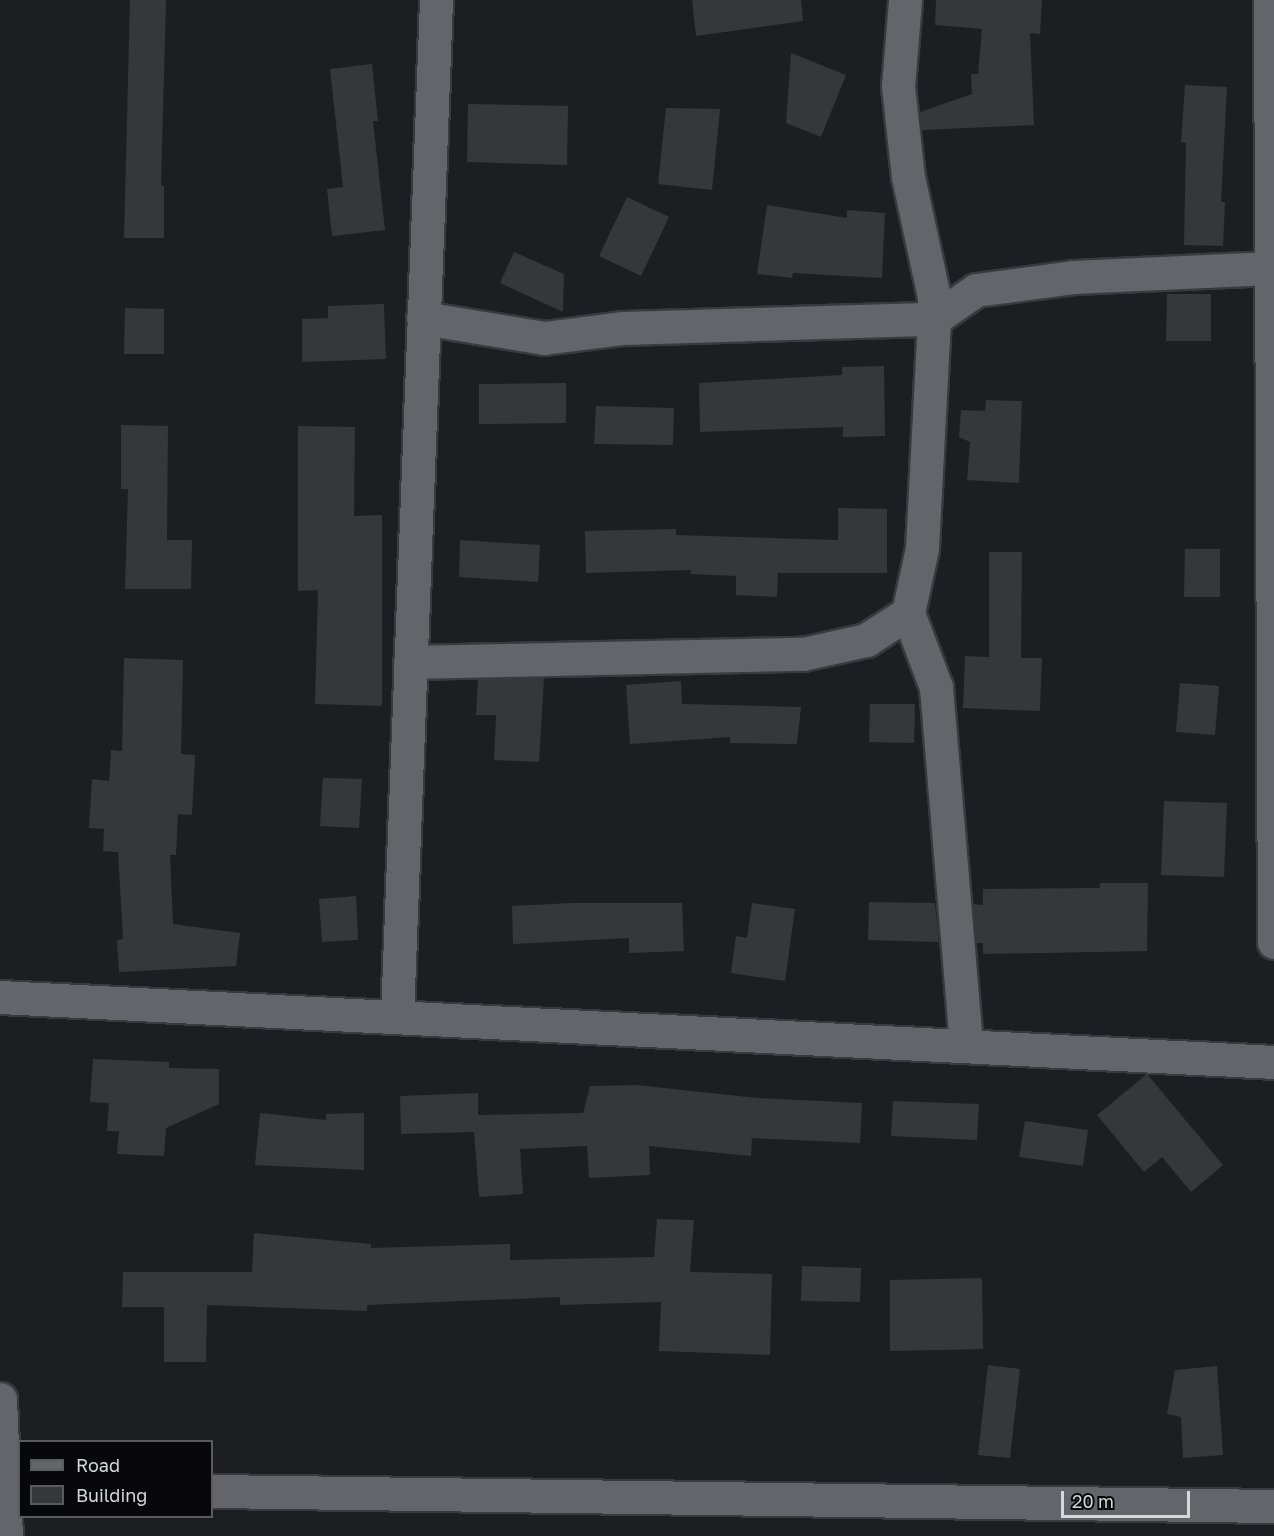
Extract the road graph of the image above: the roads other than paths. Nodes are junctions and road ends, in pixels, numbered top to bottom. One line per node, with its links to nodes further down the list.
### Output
1 (436, 0): 6 (street)
2 (905, 0): 7 (street)
3 (1270, 0): 4 (street)
4 (1272, 111): 5 (street)
5 (1271, 268): 7 (street); 10 (street)
6 (423, 318): 7 (street); 9 (street)
7 (934, 320): 8 (street)
8 (908, 613): 9 (street); 13 (street)
9 (411, 662): 12 (street)
10 (1274, 942)
11 (0, 998): 12 (street)
12 (397, 1016): 13 (street)
13 (966, 1046): 14 (street)
14 (1274, 1062)
15 (0, 1399): 16 (street)
16 (12, 1488): 19 (street)
17 (213, 1491): 18 (street)
18 (1274, 1506)
19 (6, 1536)

